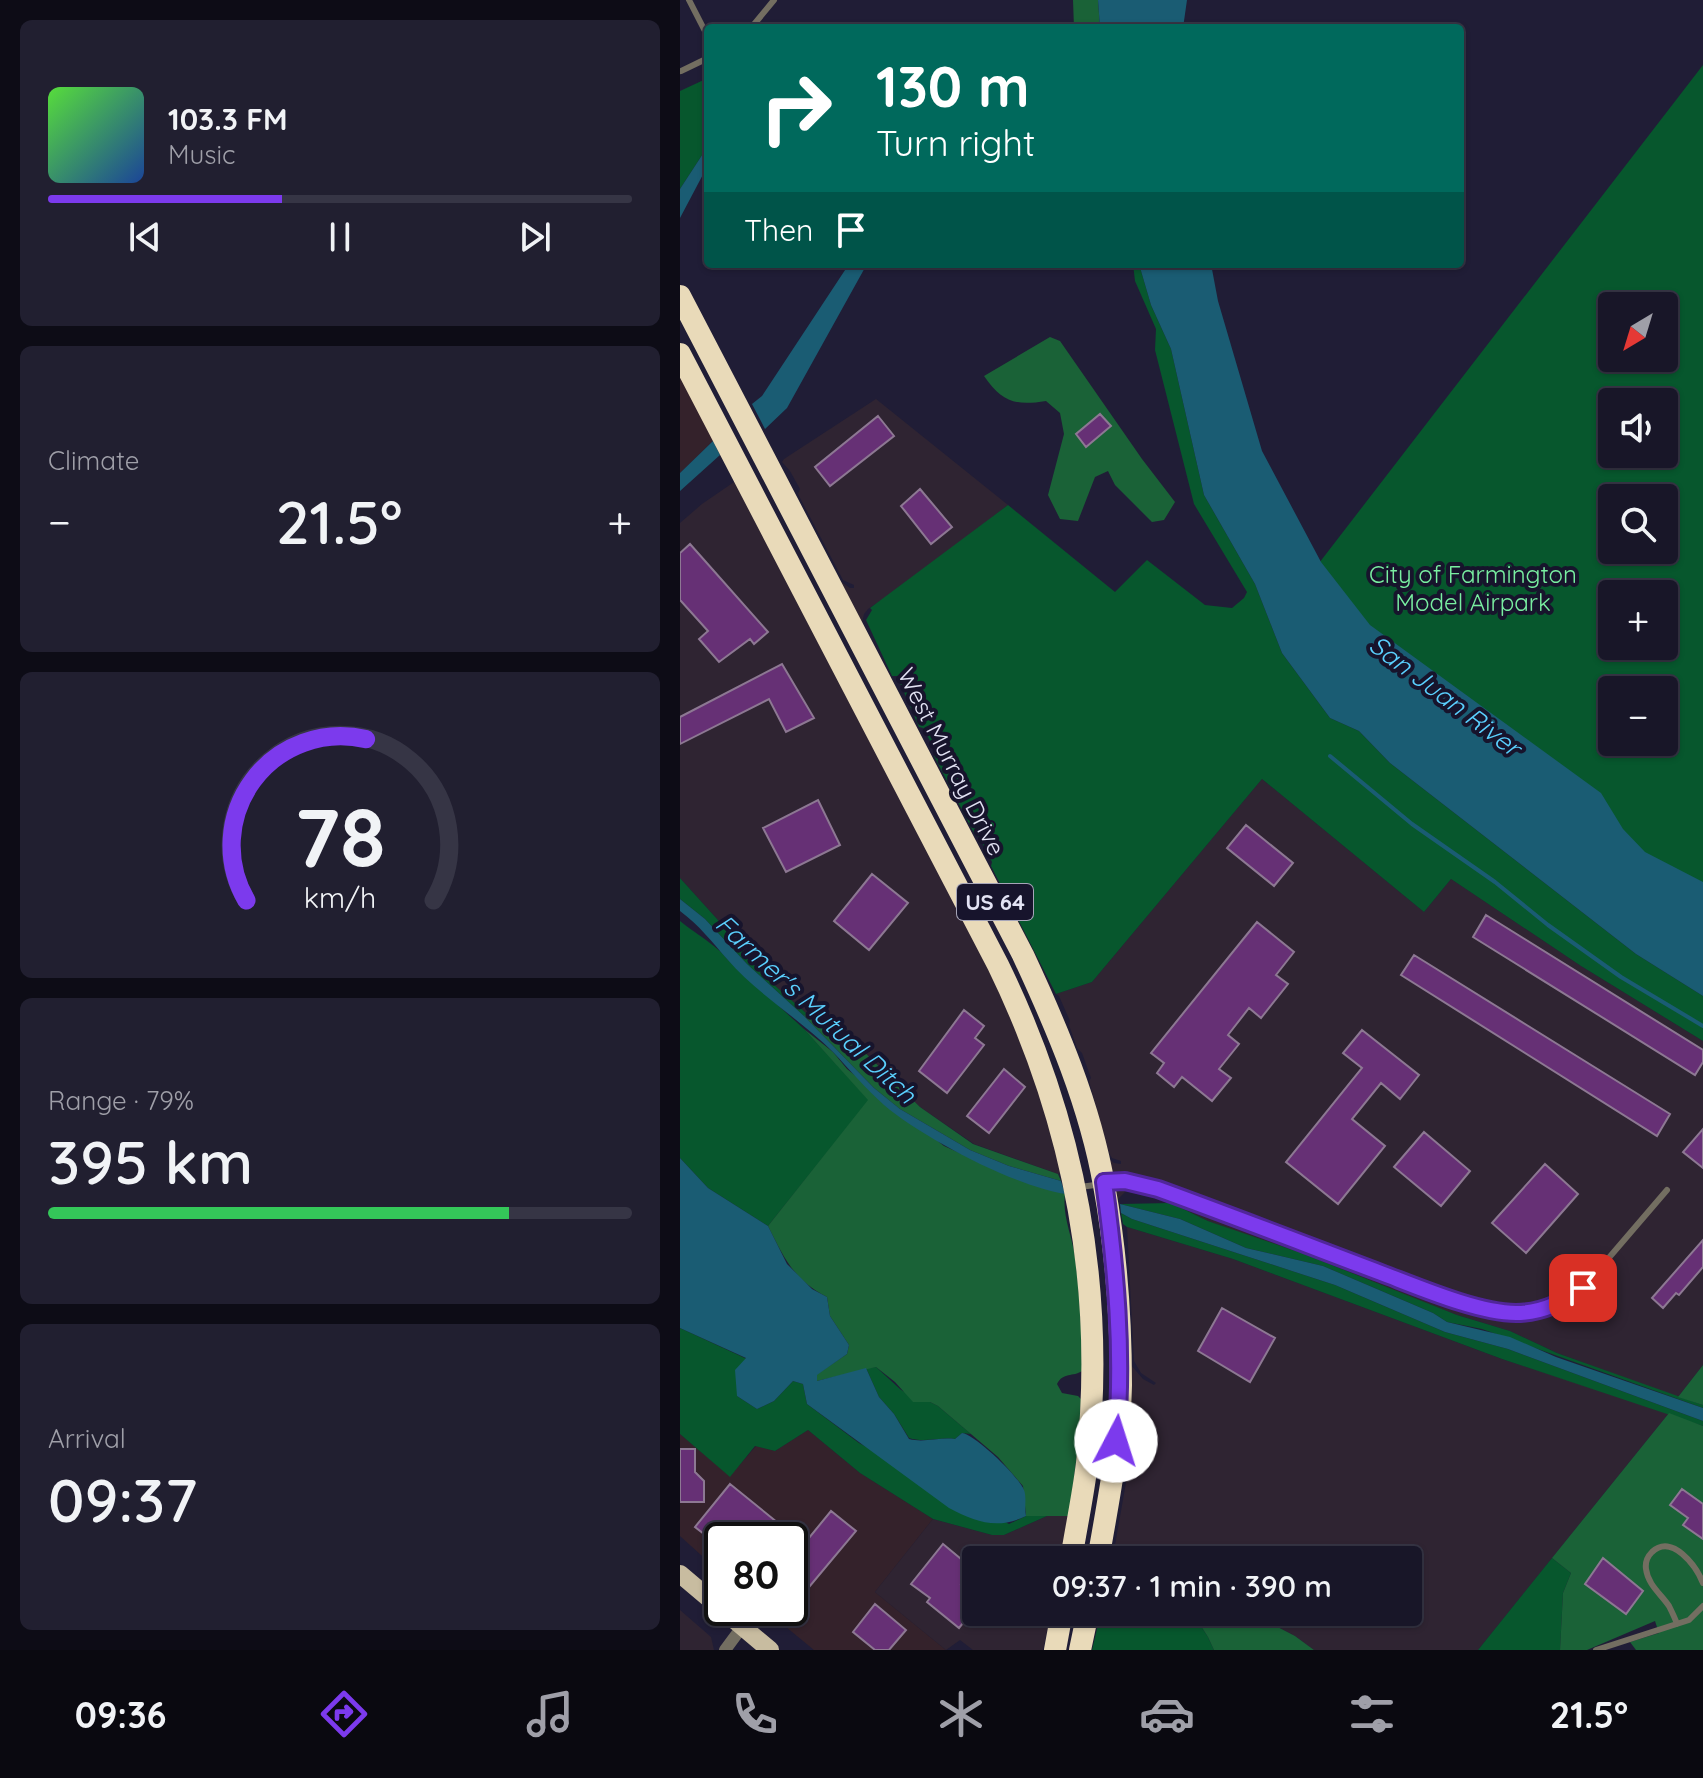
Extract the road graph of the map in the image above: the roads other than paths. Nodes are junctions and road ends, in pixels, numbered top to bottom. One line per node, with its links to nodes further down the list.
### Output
1 (689, 0): 4 (lane)
2 (774, 0): 3 (lane)
3 (754, 24)
4 (704, 29)
5 (704, 60): 6 (lane)
6 (680, 70)
7 (680, 296): 9 (highway, West Murray Drive / US 64)
8 (680, 354): 10 (highway, US 64)
9 (1104, 1182): 10 (lane); 11 (lane); 13 (highway, West Murray Drive / US 64)
10 (1077, 1187): 12 (highway, US 64)
11 (1667, 1190)
12 (1073, 1546)
13 (1100, 1546)
14 (680, 1574): 20 (main road)
15 (1703, 1583): 17 (lane)
16 (1703, 1606): 17 (lane)
17 (1677, 1624): 25 (lane)
18 (1059, 1626): 23 (highway)
19 (1085, 1626): 24 (highway)
20 (742, 1627): 21 (street); 22 (main road)
21 (725, 1650)
22 (770, 1650)
23 (1055, 1650)
24 (1080, 1650)
25 (1596, 1650)

